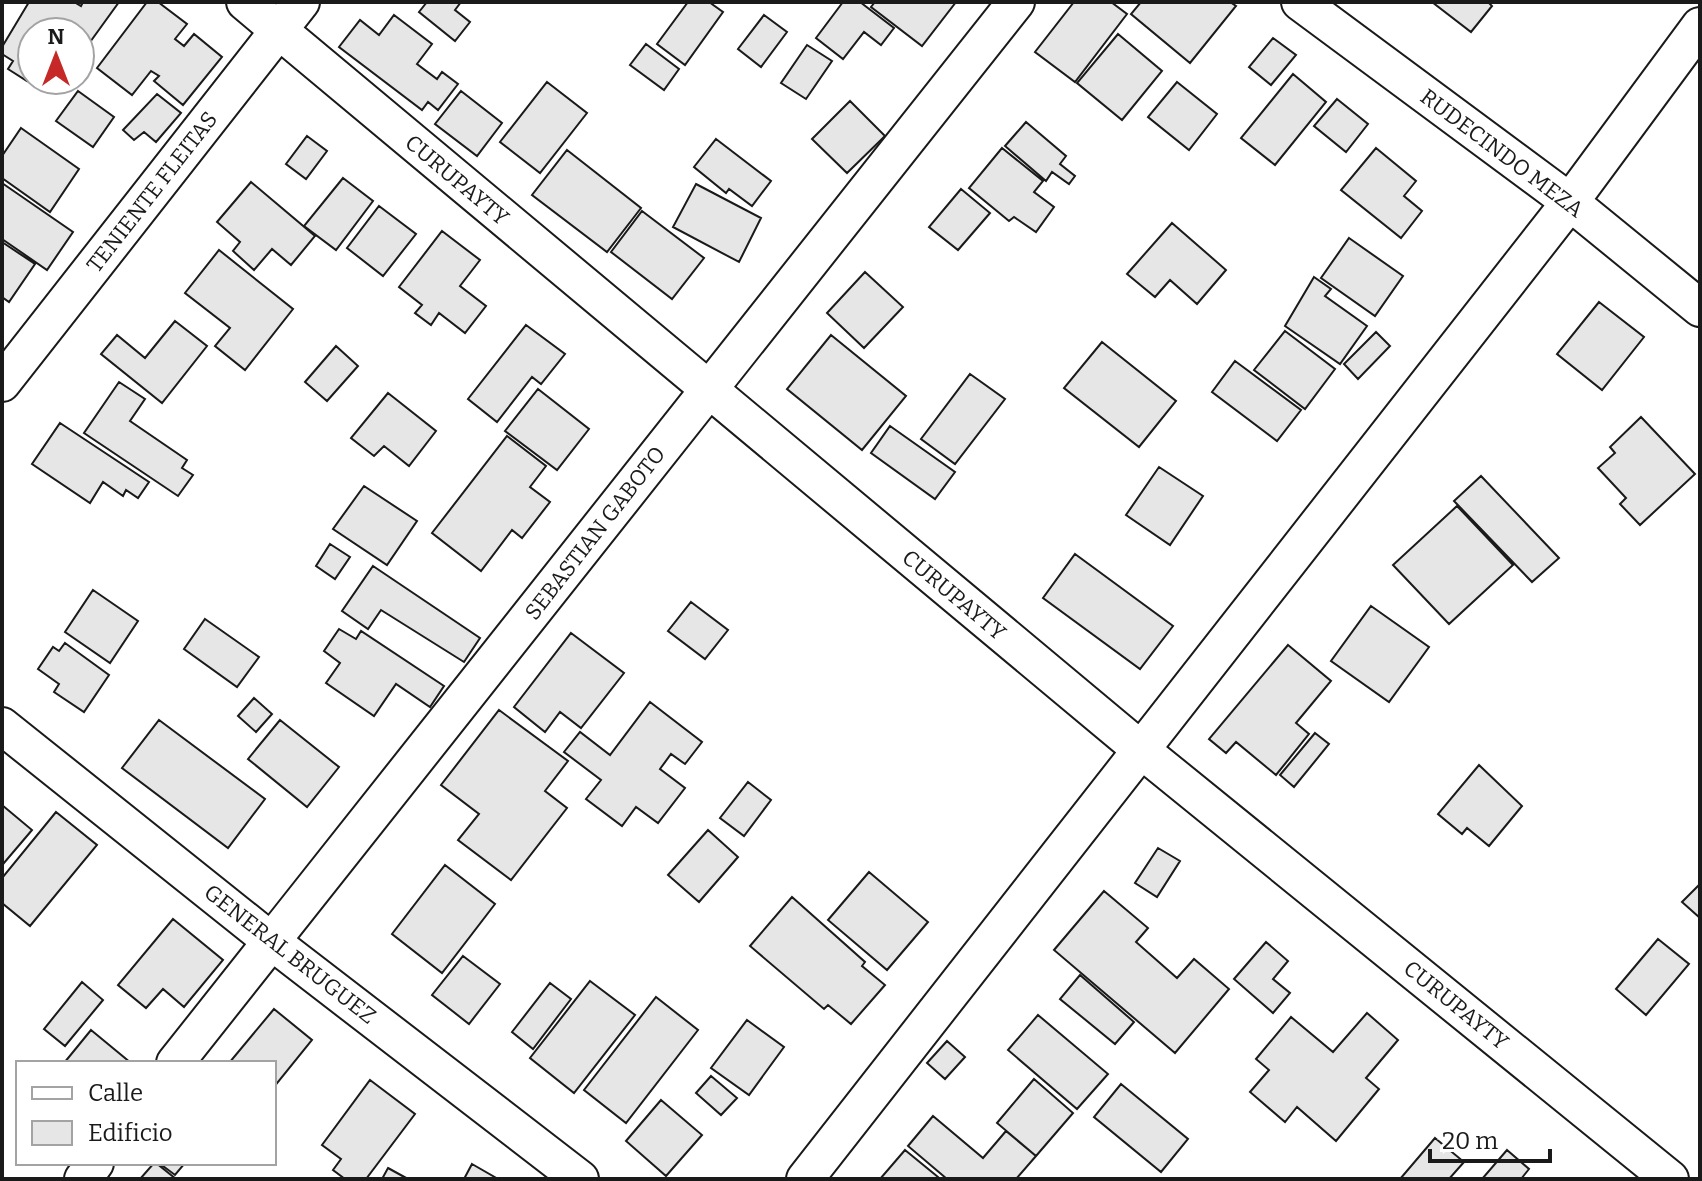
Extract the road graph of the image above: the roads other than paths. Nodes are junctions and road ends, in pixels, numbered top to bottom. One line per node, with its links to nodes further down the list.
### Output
1 (245, 2): 4 (street, CURUPAYTY)
2 (1016, 2): 9 (street, SEBASTIAN GABOTO)
3 (1300, 2): 6 (street, RUDECINDO MEZA)
4 (291, 16): 8 (street, TENIENTE FLEITAS); 9 (street, CURUPAYTY)
5 (1700, 26): 6 (street)
6 (1570, 202): 7 (street, RUDECINDO MEZA); 11 (street)
7 (1700, 308)
8 (2, 383)
9 (707, 392): 11 (street, CURUPAYTY); 12 (street, SEBASTIAN GABOTO)
10 (2, 726): 12 (street, GENERAL BRUGUEZ)
11 (1140, 749): 15 (street); 16 (street, CURUPAYTY)
12 (271, 941): 13 (street, SEBASTIAN GABOTO); 14 (street, GENERAL BRUGUEZ)
13 (177, 1061)
14 (580, 1179)
15 (805, 1179)
16 (1670, 1179)

